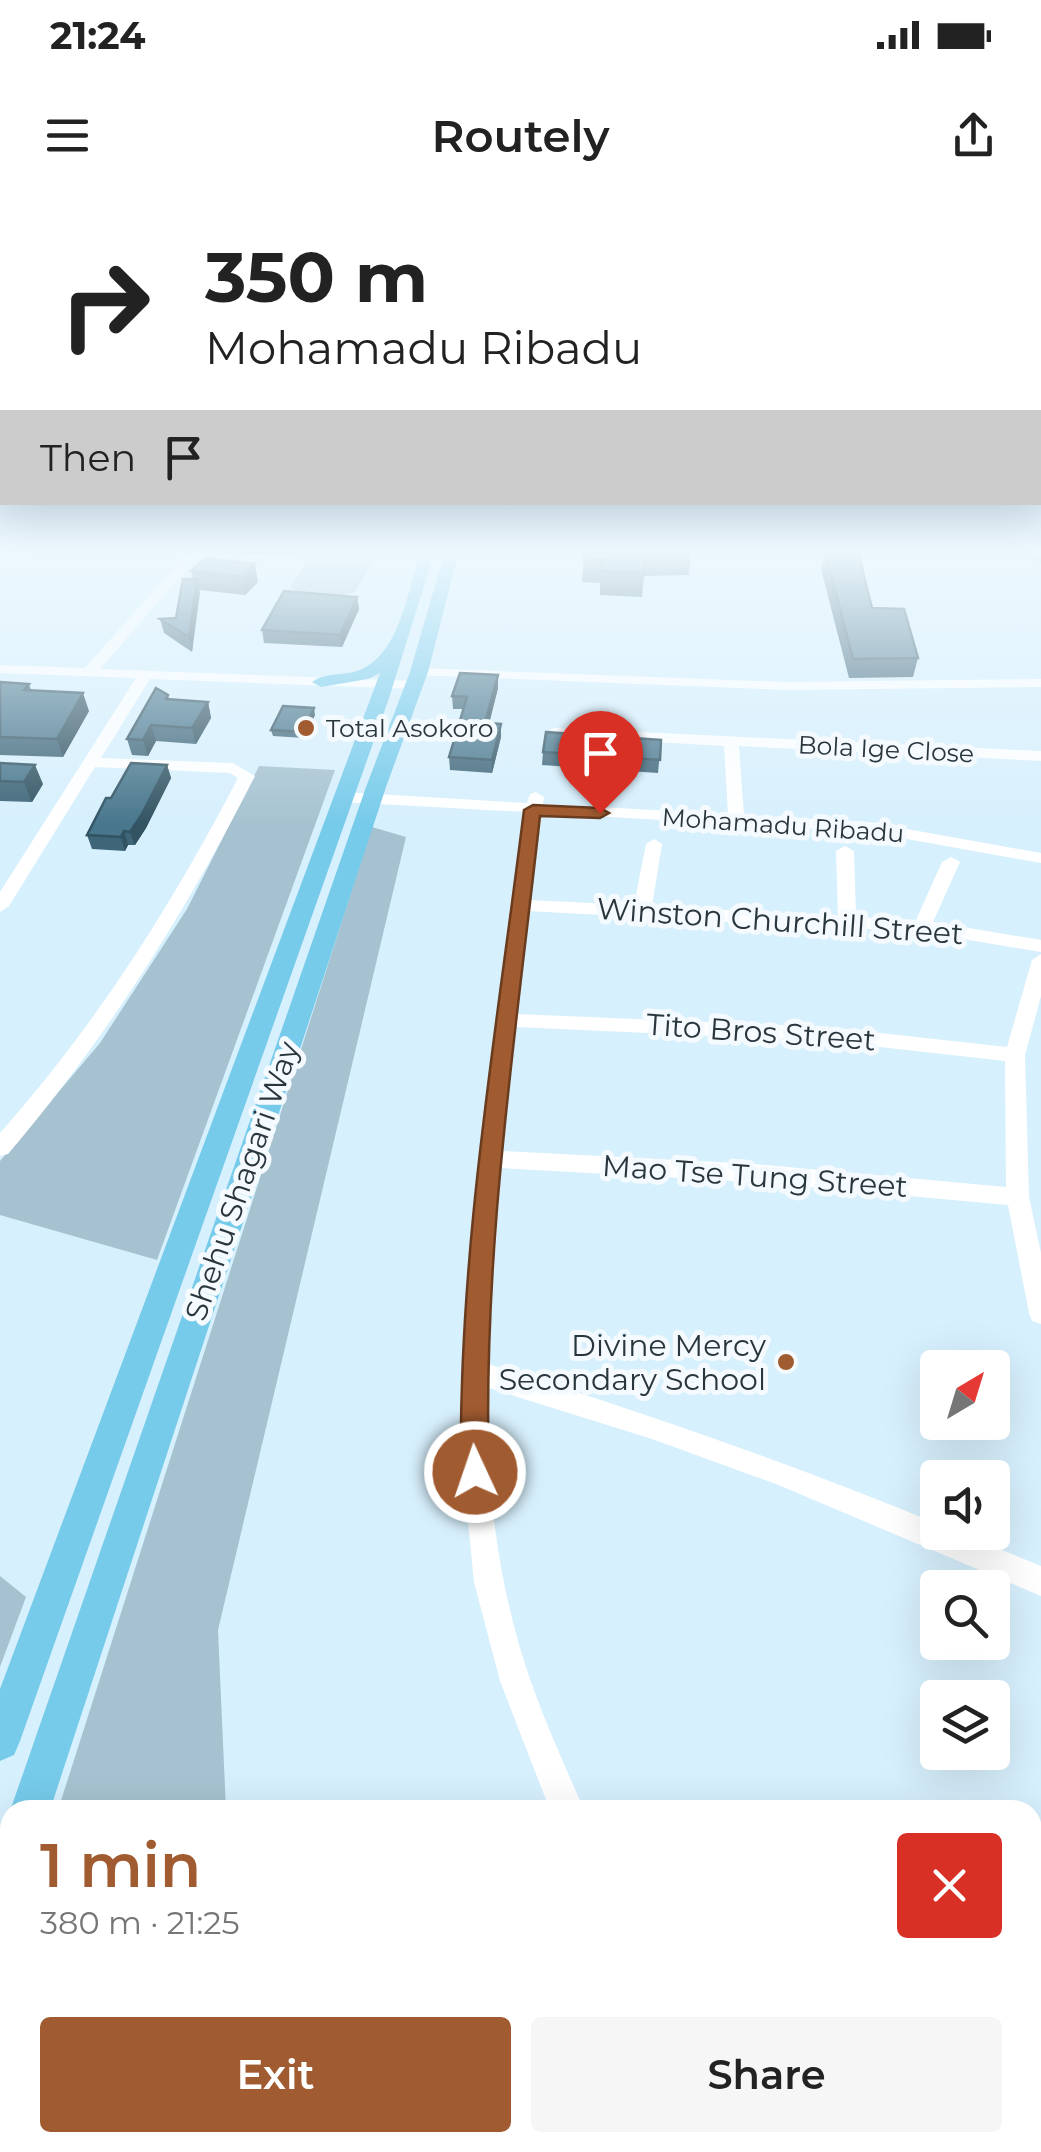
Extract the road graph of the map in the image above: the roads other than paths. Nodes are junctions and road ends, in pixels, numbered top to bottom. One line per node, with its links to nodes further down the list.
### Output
1 (115, 642): 6 (street)
2 (397, 642): 4 (main road, Shehu Shagari Way)
3 (426, 642): 10 (main road, Shehu Shagari Way)
4 (394, 651): 11 (main road, Shehu Shagari Way); 11 (main road)
5 (0, 670): 6 (street)
6 (89, 672): 8 (street)
7 (0, 681): 8 (street)
8 (142, 681): 11 (street); 15 (street)
9 (1041, 683): 10 (street)
10 (414, 686): 11 (street); 17 (main road, Shehu Shagari Way)
11 (357, 698): 16 (main road, Shehu Shagari Way)
12 (554, 733): 13 (street, Bola Ige Close)
13 (731, 742): 14 (street, Bola Ige Close); 19 (street)
14 (1041, 756)
15 (91, 762): 26 (street); 34 (street)
16 (345, 791): 17 (street, Mohamadu Ribadu); 40 (main road, Shehu Shagari Way)
17 (374, 793): 18 (street, Mohamadu Ribadu); 41 (main road, Shehu Shagari Way)
18 (534, 804): 19 (street, Mohamadu Ribadu); 25 (street)
19 (734, 811): 21 (street, Mohamadu Ribadu); 23 (street, Mohamadu Ribadu)
20 (654, 844): 27 (street)
21 (1041, 847)
22 (845, 851): 28 (street)
23 (1041, 858)
24 (951, 862): 29 (street)
25 (519, 905): 27 (street, Winston Churchill Street); 32 (street)
26 (0, 906)
27 (642, 911): 28 (street, Winston Churchill Street)
28 (848, 920): 29 (street, Winston Churchill Street)
29 (922, 926): 30 (street, Winston Churchill Street)
30 (1041, 946)
31 (1041, 960): 33 (street)
32 (506, 1020): 33 (street, Tito Bros Street); 35 (street)
33 (1015, 1054): 36 (street)
34 (0, 1148)
35 (491, 1159): 36 (street, Mao Tse Tung Street); 38 (street)
36 (1018, 1197): 37 (street)
37 (1041, 1313)
38 (476, 1372): 39 (street); 42 (street)
39 (1041, 1581)
40 (0, 1741)
41 (33, 1800)
42 (564, 1800)

